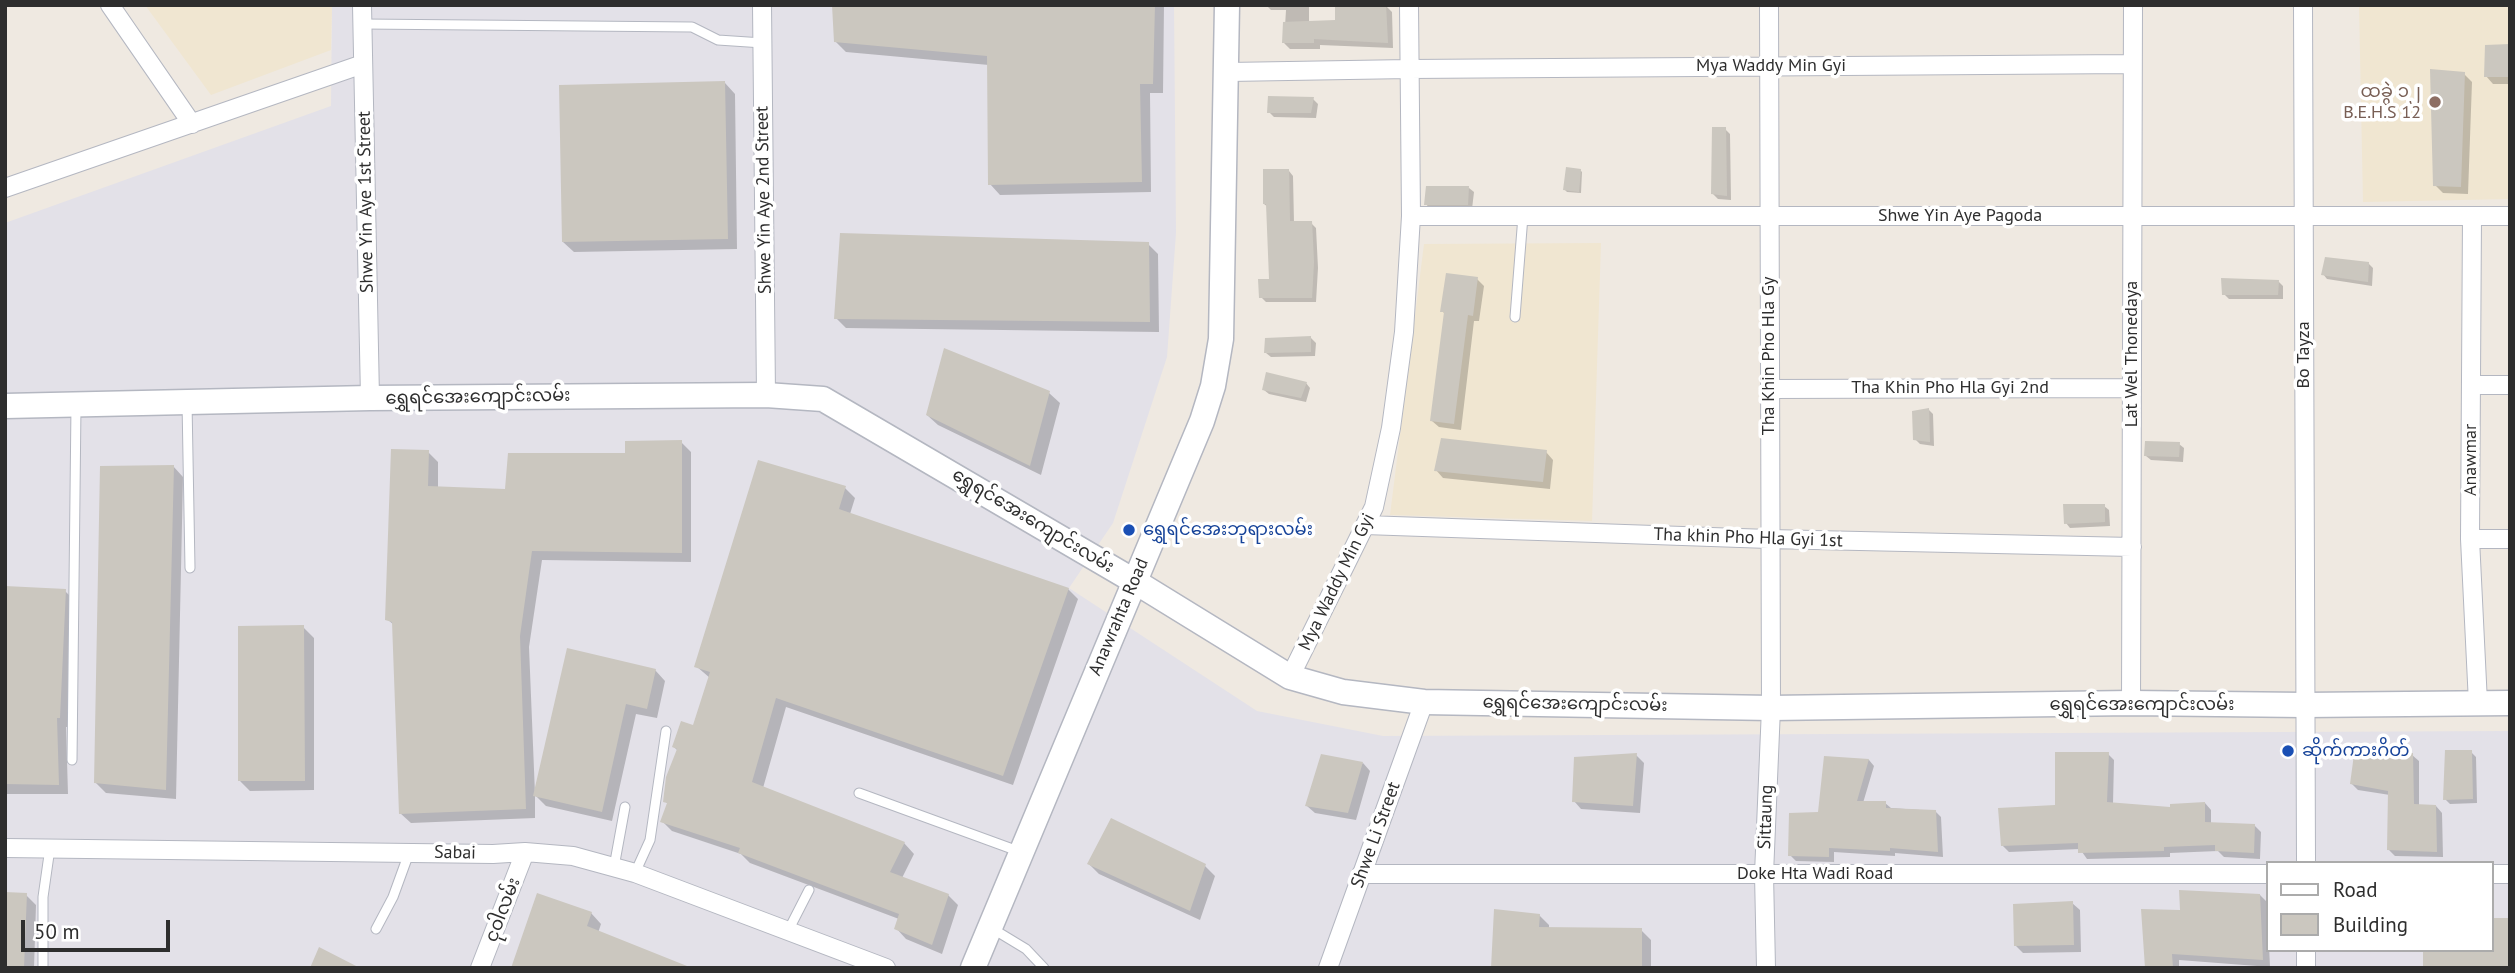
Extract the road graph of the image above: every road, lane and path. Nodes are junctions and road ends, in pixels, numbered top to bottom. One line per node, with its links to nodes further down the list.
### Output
1 (110, 5): 16 (street)
2 (362, 5): 9 (street, Shwe Yin Aye 1st Street)
3 (762, 5): 10 (street, Shwe Yin Aye 2nd Street)
4 (1227, 5): 15 (street, Anawrahta Road)
5 (1409, 5): 14 (street, Mya Waddy Min Gyi)
6 (1769, 5): 13 (street, Tha Khin Pho Hla Gy)
7 (2133, 5): 12 (street, Lat Wel Thonedaya)
8 (2303, 5): 22 (street, Bo Tayza)
9 (363, 24): 10 (lane); 11 (street, Shwe Yin Aye 1st Street)
10 (762, 43): 30 (street, Shwe Yin Aye 2nd Street)
11 (363, 64): 16 (street); 31 (street, Shwe Yin Aye 1st Street)
12 (2133, 64): 13 (street, Mya Waddy Min Gyi); 21 (street, Lat Wel Thonedaya)
13 (1769, 66): 14 (street, Mya Waddy Min Gyi); 20 (street, Tha Khin Pho Hla Gy)
14 (1409, 69): 15 (street, Mya Waddy Min Gyi); 18 (street, Mya Waddy Min Gyi)
15 (1228, 72): 41 (street, Anawrahta Road)
16 (192, 124): 17 (street)
17 (5, 188)
18 (1411, 216): 19 (street, Shwe Yin Aye Pagoda); 35 (street, Mya Waddy Min Gyi)
19 (1523, 216): 20 (street, Shwe Yin Aye Pagoda); 25 (lane)
20 (1769, 216): 21 (street, Shwe Yin Aye Pagoda); 28 (street, Tha Khin Pho Hla Gy)
21 (2132, 216): 22 (street, Shwe Yin Aye Pagoda); 29 (street, Lat Wel Thonedaya)
22 (2303, 216): 23 (street, Shwe Yin Aye Pagoda); 47 (street, Bo Tayza)
23 (2472, 216): 24 (street, Shwe Yin Aye Pagoda); 26 (street, Anawmar)
24 (2510, 216)
25 (1515, 317)
26 (2471, 385): 27 (street); 36 (street, Anawmar)
27 (2510, 385)
28 (1769, 388): 29 (street, Tha Khin Pho Hla Gyi 2nd); 37 (street, Tha Khin Pho Hla Gy)
29 (2132, 388): 39 (street, Lat Wel Thonedaya)
30 (766, 395): 31 (street, ရွှေရင်အေးကျောင်းလမ်း); 41 (street, ရွှေရင်အေးကျောင်းလမ်း)
31 (370, 398): 32 (street, ရွှေရင်အေးကျောင်းလမ်း)
32 (187, 402): 33 (street, ရွှေရင်အေးကျောင်းလမ်း); 40 (lane)
33 (76, 404): 34 (street, ရွှေရင်အေးကျောင်းလမ်း); 50 (lane)
34 (5, 406)
35 (1364, 525): 37 (street, Tha khin Pho Hla Gyi 1st); 42 (street, Mya Waddy Min Gyi)
36 (2470, 538): 38 (street); 44 (street, Anawmar)
37 (1769, 539): 39 (street, Tha khin Pho Hla Gyi 1st); 48 (street, Tha Khin Pho Hla Gy)
38 (2510, 539)
39 (2132, 547): 46 (street, Lat Wel Thonedaya)
40 (190, 568)
41 (1134, 581): 42 (street, ရွှေရင်အေးကျောင်းလမ်း); 57 (street, Anawrahta Road)
42 (1290, 677): 43 (street, ရွှေရင်အေးကျောင်းလမ်း)
43 (1424, 702): 48 (street, ရွှေရင်အေးကျောင်းလမ်း); 61 (street, Shwe Li Street)
44 (2478, 703): 45 (street, ရွှေရင်အေးကျောင်းလမ်း); 47 (street, ရွှေရင်အေးကျောင်းလမ်း)
45 (2510, 703)
46 (2131, 704): 47 (street, ရွှေရင်အေးကျောင်းလမ်း); 48 (street, ရွှေရင်အေးကျောင်းလမ်း)
47 (2304, 705): 58 (street, Bo Tayza)
48 (1771, 708): 62 (street, Sittaung)
49 (666, 732): 60 (lane)
50 (72, 760)
51 (859, 793): 57 (lane)
52 (625, 807): 59 (lane)
53 (5, 848): 54 (street, Sabai)
54 (50, 848): 56 (street, Sabai); 68 (lane)
55 (525, 852): 56 (street, Sabai); 59 (street, Sabai); 69 (street, ငုဝါလမ်း)
56 (409, 853): 66 (lane)
57 (1021, 853): 65 (street, Anawrahta Road)
58 (2306, 861)
59 (614, 867): 60 (street, Sabai)
60 (635, 873): 67 (street, Sabai)
61 (1361, 874): 62 (street, Doke Hta Wadi Road); 73 (street, Shwe Li Street)
62 (1764, 874): 63 (street, Doke Hta Wadi Road); 74 (street, Sittaung)
63 (2266, 874)
64 (810, 890): 67 (lane)
65 (990, 927): 71 (street, Anawrahta Road); 72 (lane)
66 (376, 929)
67 (788, 931): 70 (street, Sabai)
68 (43, 968)
69 (480, 968)
70 (886, 968)
71 (973, 968)
72 (1044, 968)
73 (1328, 968)
74 (1766, 968)

